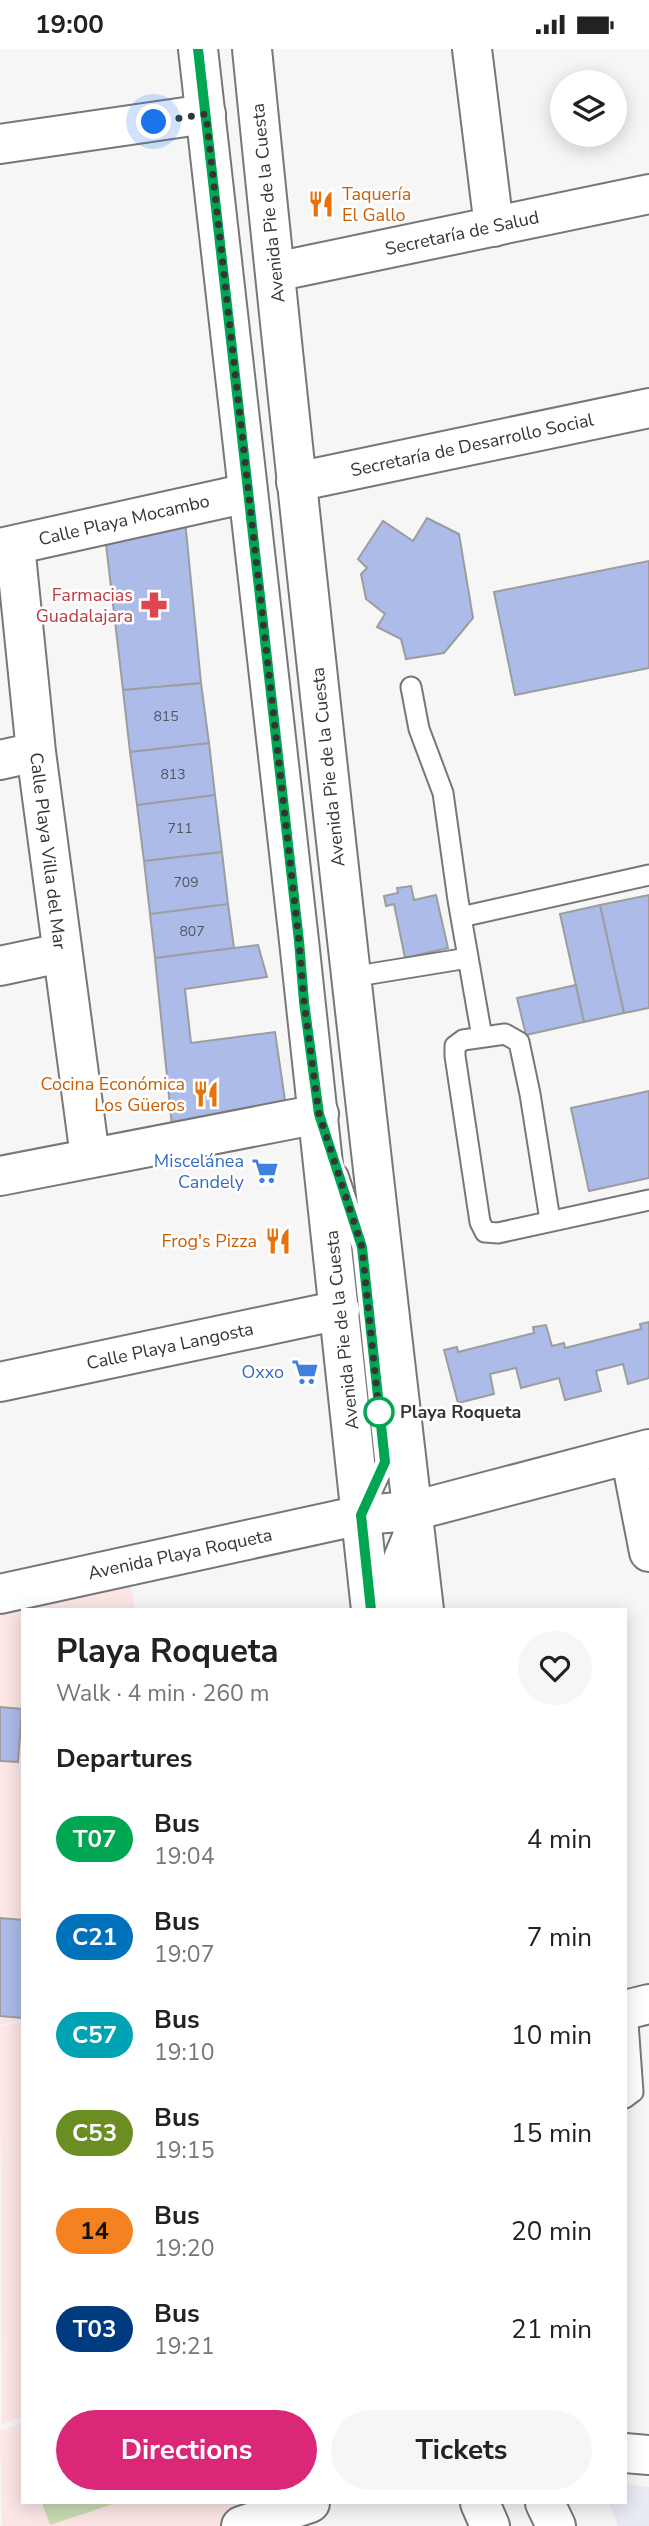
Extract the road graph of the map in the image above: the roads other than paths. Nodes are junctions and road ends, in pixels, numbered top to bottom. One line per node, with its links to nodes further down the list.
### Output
1 (198, 49): 6 (street, Avenida Pie de la Cuesta)
2 (233, 49): 5 (lane)
3 (252, 49): 5 (street, Avenida Pie de la Cuesta)
4 (472, 49): 9 (street)
5 (258, 109): 10 (street, Avenida Pie de la Cuesta)
6 (206, 114): 7 (street); 13 (street, Avenida Pie de la Cuesta)
7 (0, 144)
8 (649, 194): 9 (street, Secretaría de Salud)
9 (494, 227): 10 (street, Secretaría de Salud)
10 (275, 272): 12 (street, Avenida Pie de la Cuesta)
11 (649, 408): 12 (street, Secretaría de Desarrollo Social)
12 (296, 482): 13 (street, Secretaría de Desarrollo Social); 22 (street, Avenida Pie de la Cuesta)
13 (248, 493): 14 (street, Calle Playa Mocambo); 24 (street, Avenida Pie de la Cuesta)
14 (7, 547): 16 (street, Calle Playa Villa del Mar)
15 (411, 688): 18 (lane)
16 (18, 756): 19 (street, Calle Playa Villa del Mar)
17 (649, 874): 18 (lane)
18 (461, 917): 20 (lane)
19 (61, 953): 21 (street); 25 (street, Calle Playa Villa del Mar)
20 (468, 958): 22 (lane); 23 (lane)
21 (0, 966)
22 (351, 977): 32 (street, Avenida Pie de la Cuesta)
23 (482, 1037): 28 (lane); 28 (lane)
24 (319, 1114): 25 (street); 29 (street, Avenida Pie de la Cuesta); 33 (lane)
25 (90, 1157): 26 (street)
26 (0, 1176)
27 (649, 1200): 28 (lane)
28 (550, 1220)
29 (340, 1310): 30 (street, Calle Playa Langosta); 33 (street, Avenida Pie de la Cuesta)
30 (0, 1382)
31 (640, 1452): 32 (street); 34 (street)
32 (413, 1511): 33 (street); 37 (lane); 38 (street, Avenida Pie de la Cuesta)
33 (361, 1515): 35 (street, Avenida Playa Roqueta); 36 (street, Avenida Pie de la Cuesta)
34 (649, 1552)
35 (0, 1594)
36 (371, 1608)
37 (398, 1608)
38 (424, 1608)
39 (634, 2008): 40 (lane)
40 (627, 2096)
41 (627, 2453): 42 (street)
42 (649, 2455)
43 (307, 2504): 46 (street)
44 (480, 2504): 47 (street)
45 (545, 2504): 48 (street)
46 (241, 2526)
47 (490, 2526)
48 (556, 2526)

